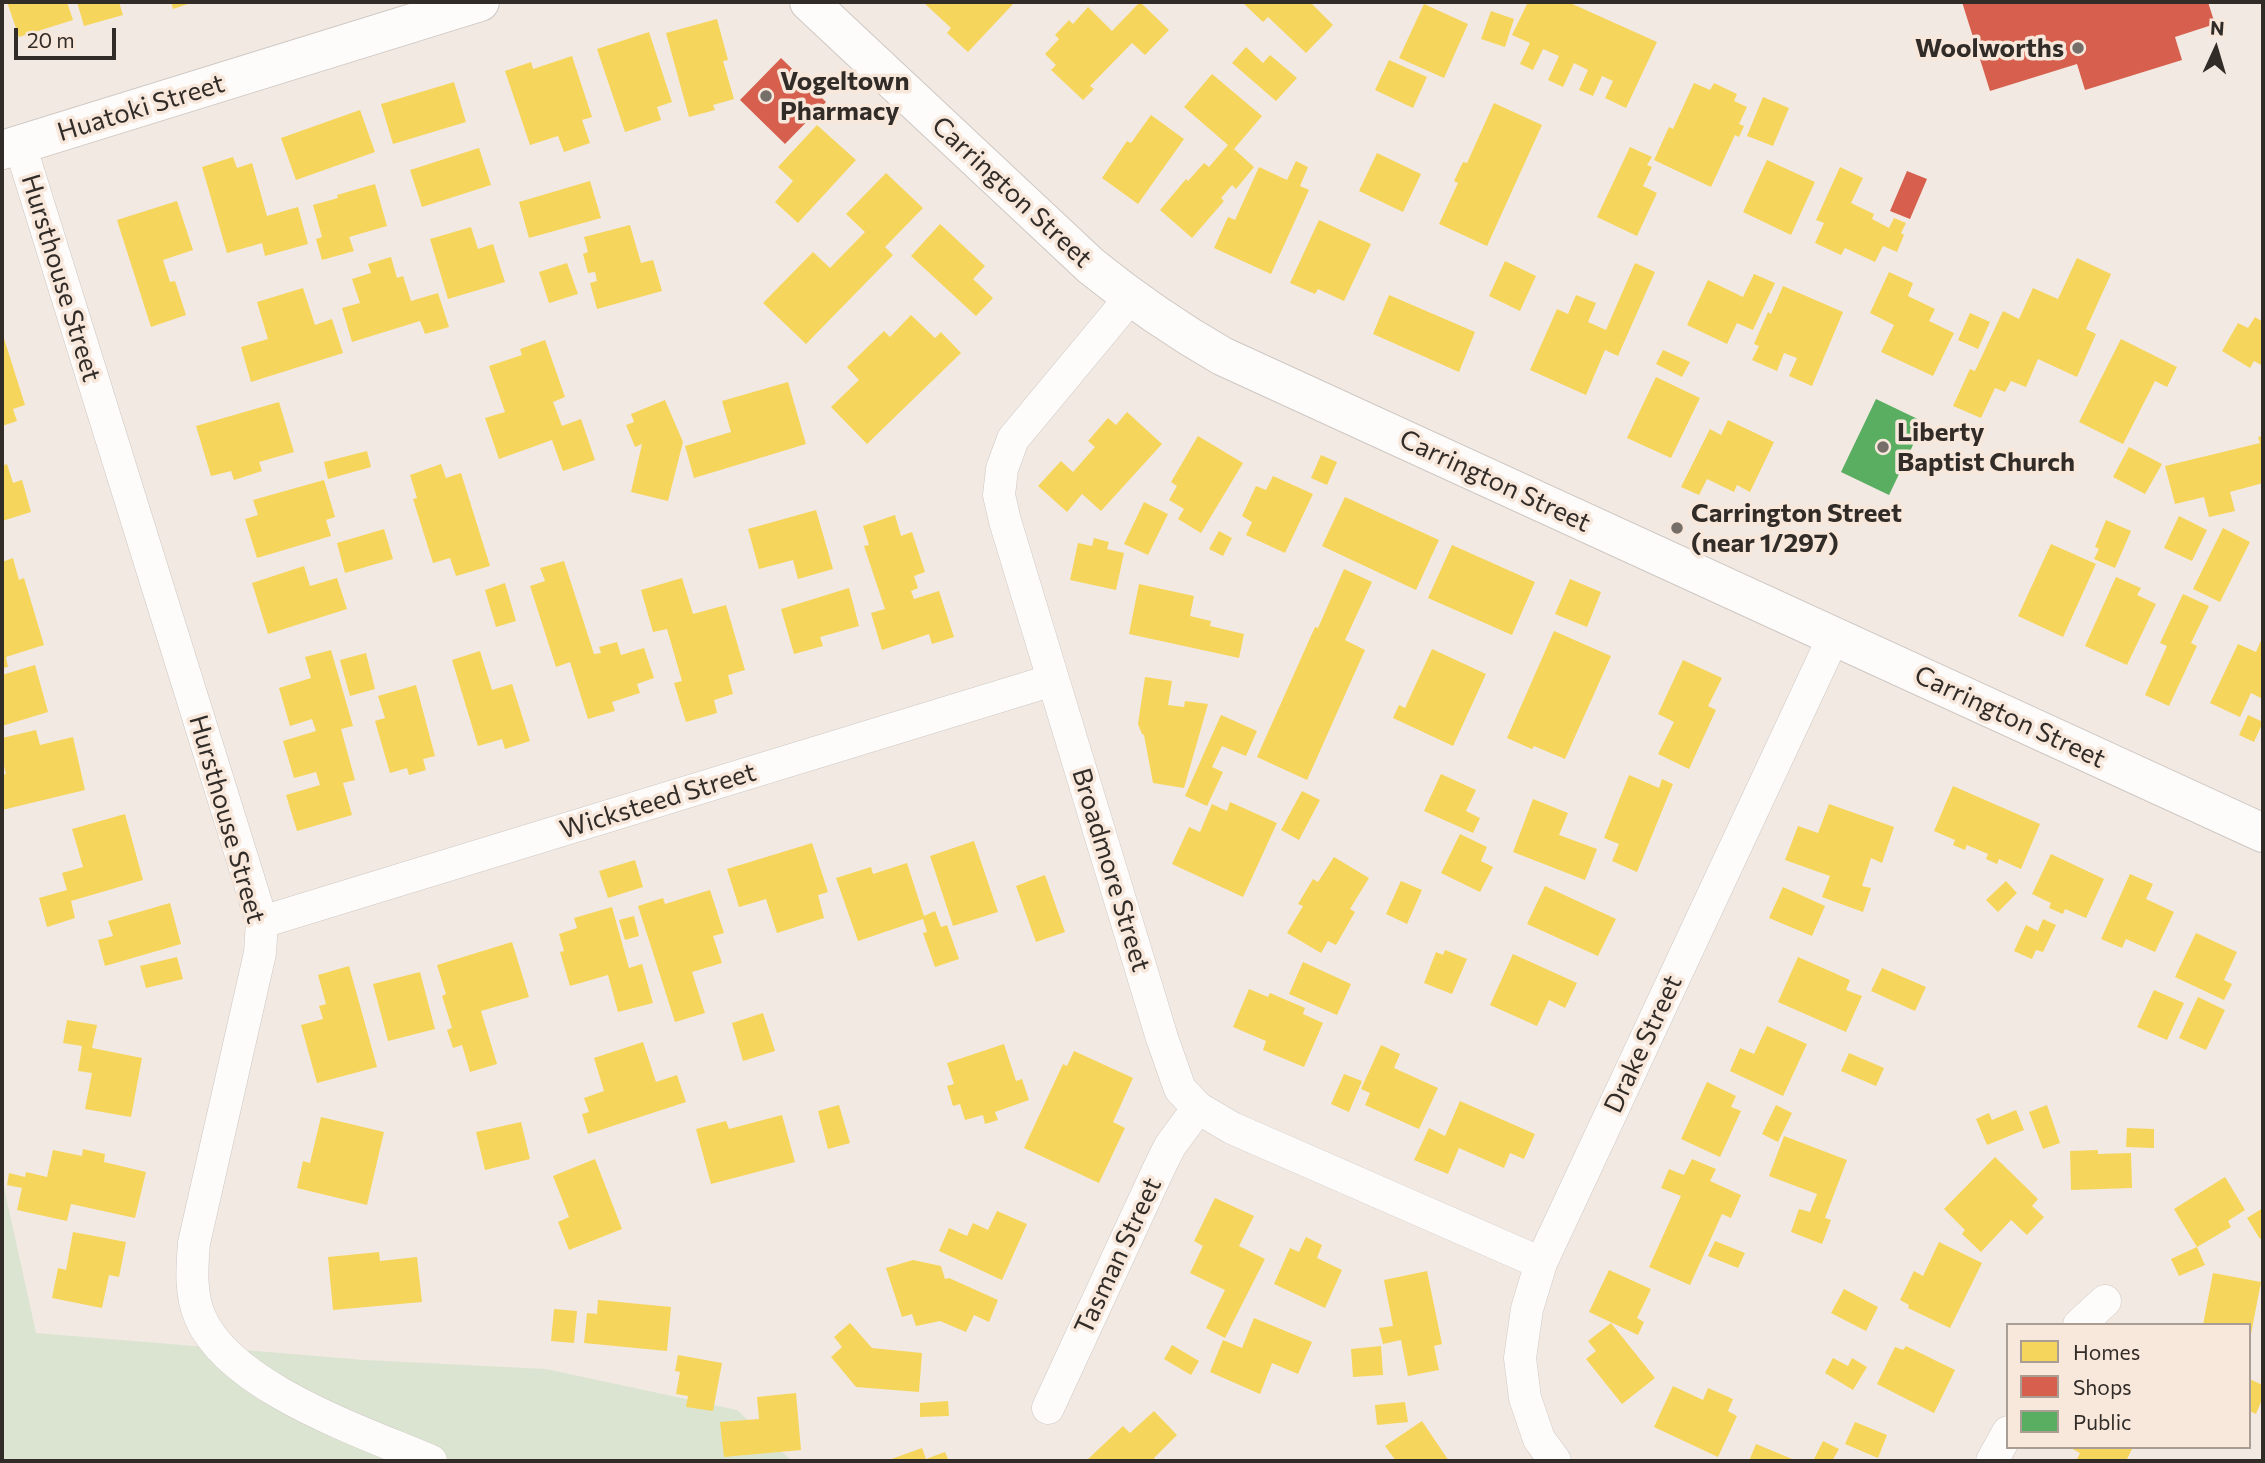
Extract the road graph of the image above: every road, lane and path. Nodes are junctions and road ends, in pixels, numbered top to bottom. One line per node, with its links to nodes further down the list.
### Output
1 (480, 2): 3 (main road, Huatoki Street)
2 (809, 2): 4 (main road, Carrington Street)
3 (11, 148): 8 (street, Hursthouse Street)
4 (1130, 298): 5 (main road, Carrington Street); 6 (street, Broadmore Street)
5 (1834, 636): 7 (main road, Carrington Street); 10 (street, Drake Street)
6 (1054, 680): 8 (street, Wicksteed Street); 9 (street, Broadmore Street)
7 (2263, 833)
8 (262, 922): 15 (street, Hursthouse Street)
9 (1198, 1108): 10 (street, Broadmore Street); 13 (street, Tasman Street)
10 (1541, 1263): 16 (street, Drake Street)
11 (2105, 1301): 12 (street)
12 (2082, 1323)
13 (1048, 1408)
14 (2006, 1436): 17 (street)
15 (431, 1461)
16 (1555, 1461)
17 (1993, 1461)

